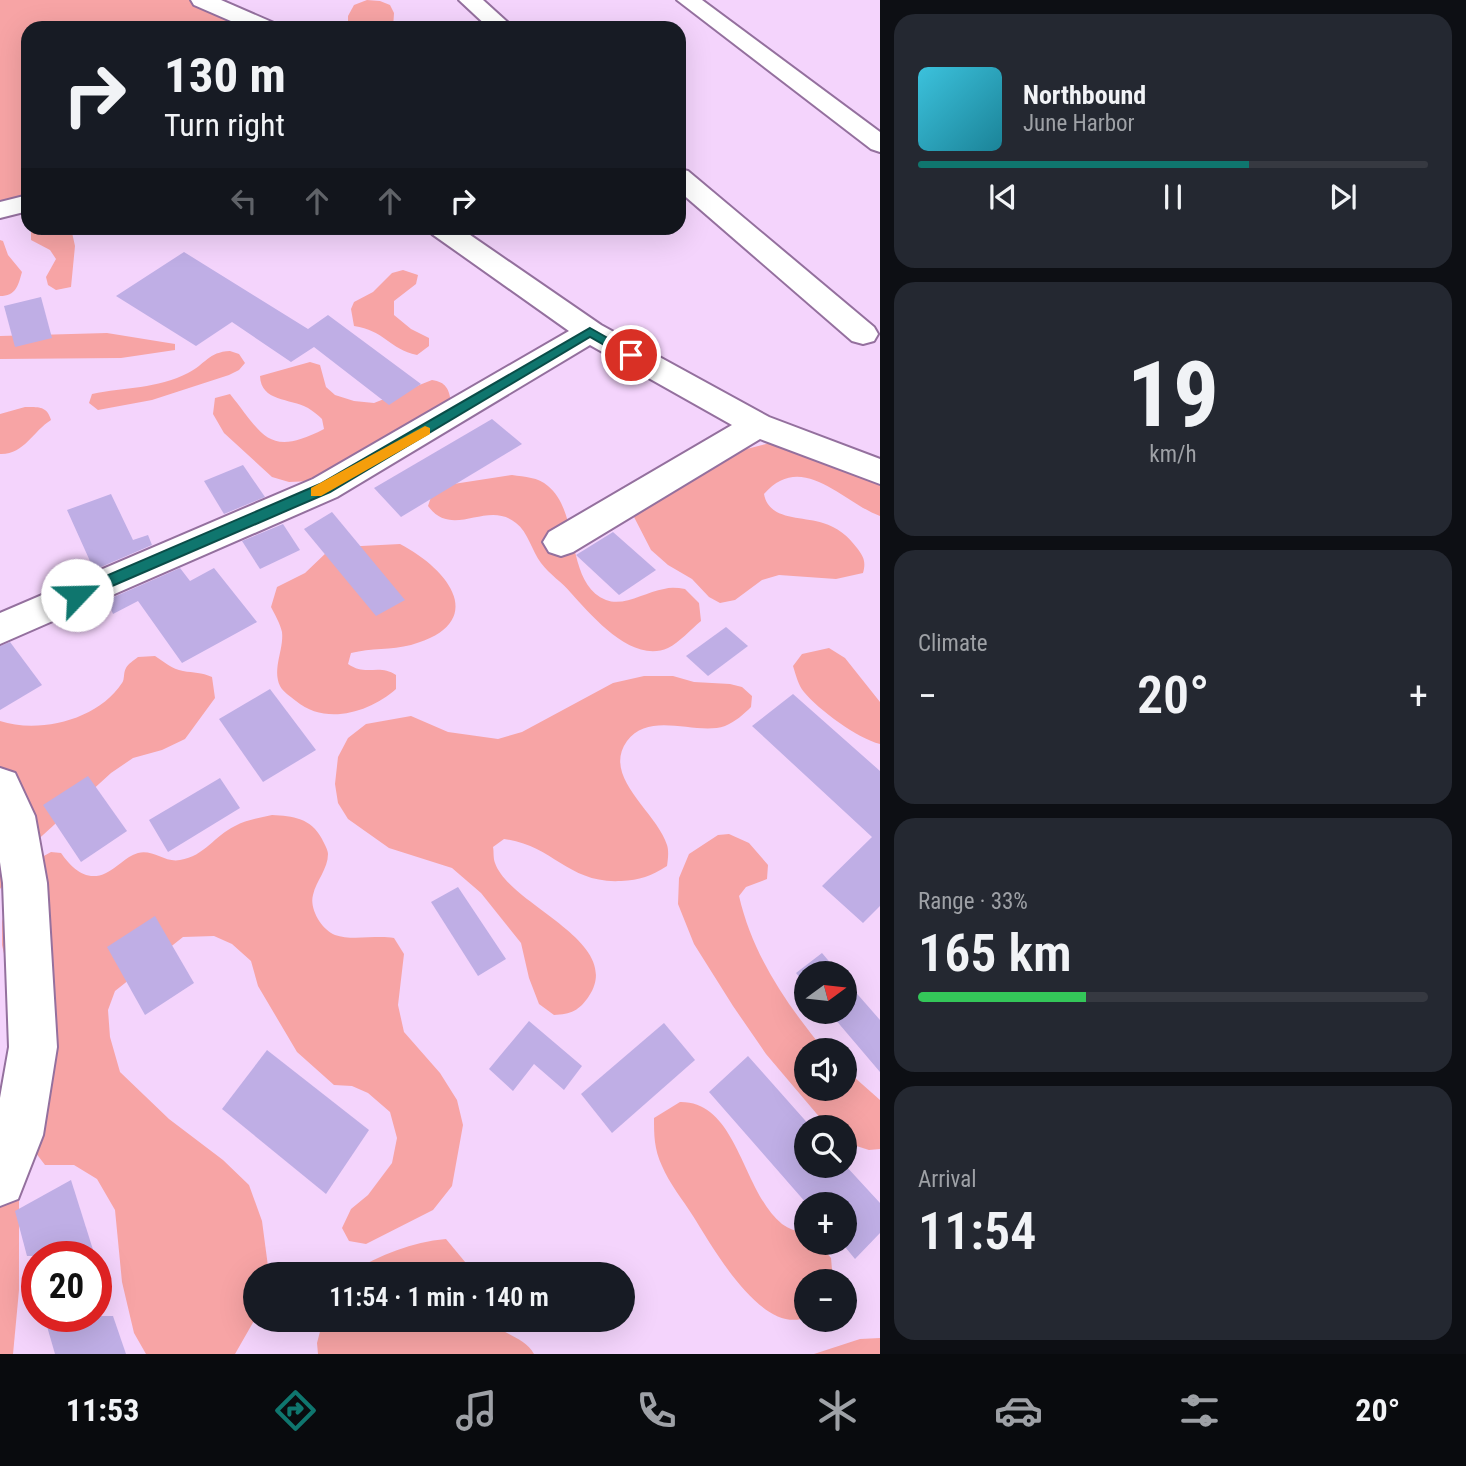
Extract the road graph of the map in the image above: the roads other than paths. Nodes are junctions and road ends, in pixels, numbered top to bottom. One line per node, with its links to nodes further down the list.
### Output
1 (202, 0): 4 (lane)
2 (471, 0): 5 (lane)
3 (688, 0): 6 (lane)
4 (250, 21)
5 (495, 21)
6 (880, 144)
7 (686, 183): 12 (lane)
8 (21, 205): 9 (lane)
9 (0, 210)
10 (452, 235): 11 (lane)
11 (590, 332): 13 (lane); 16 (lane)
12 (863, 334)
13 (758, 425): 14 (lane); 15 (lane)
14 (880, 472)
15 (561, 542)
16 (0, 629)
17 (0, 786): 18 (lane)
18 (0, 1181)

